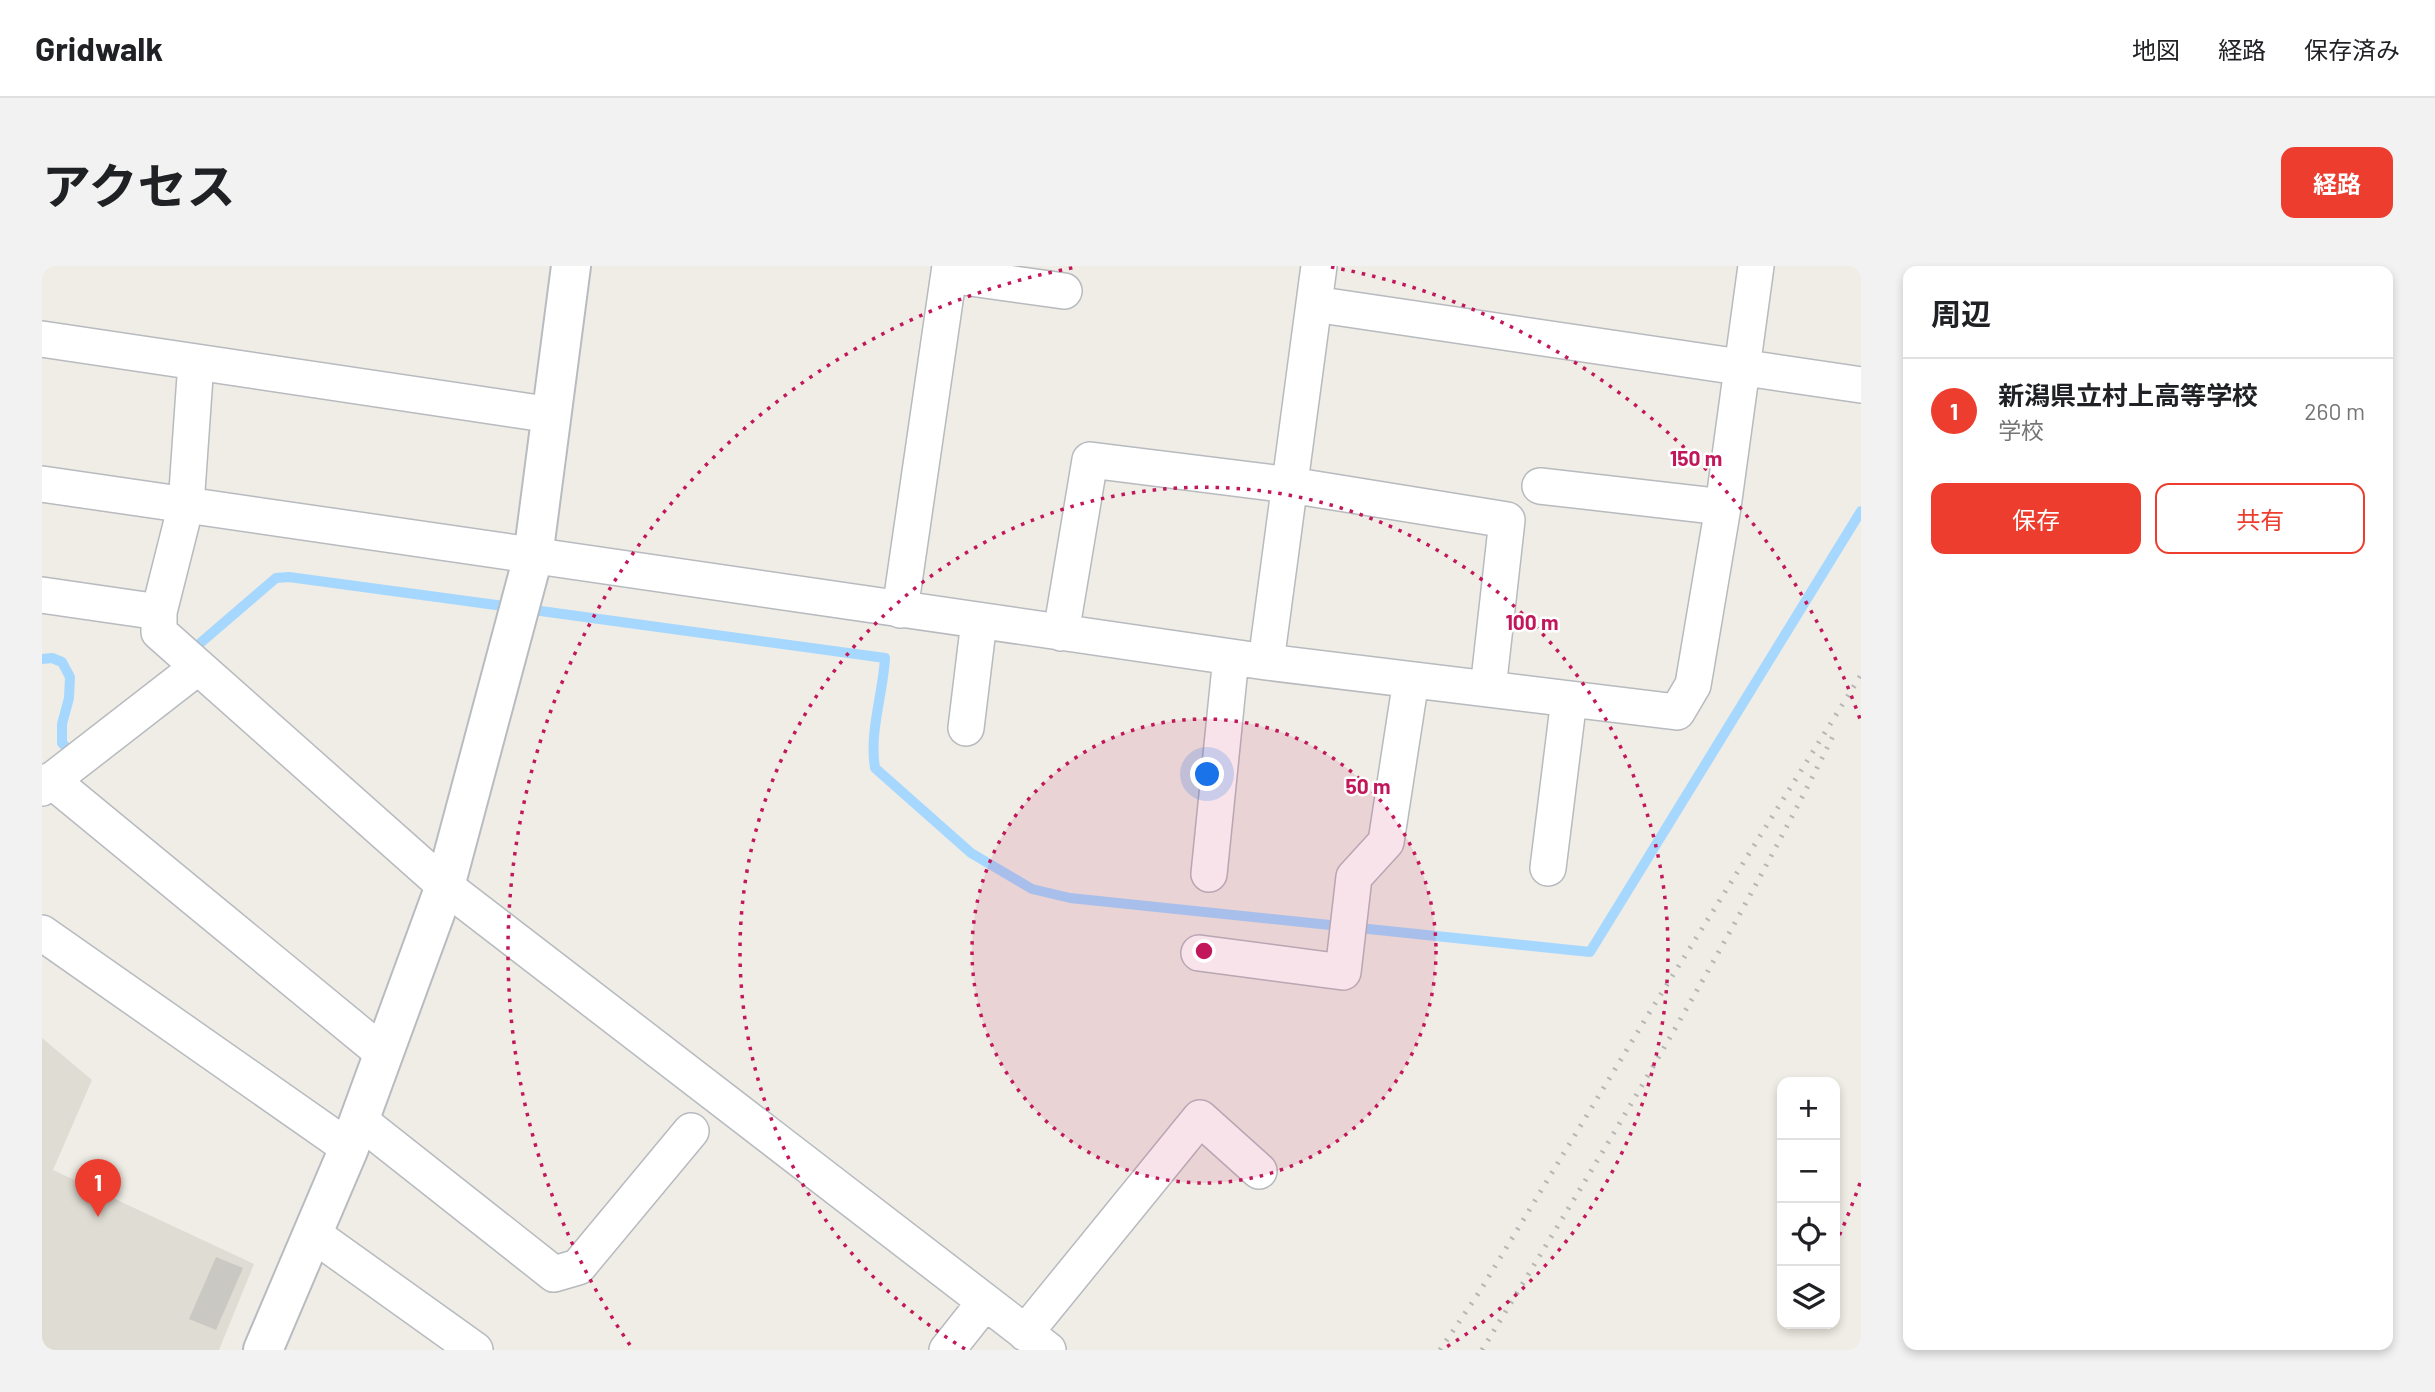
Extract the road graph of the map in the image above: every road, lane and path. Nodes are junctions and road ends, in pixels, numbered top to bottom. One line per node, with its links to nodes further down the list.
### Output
1 (571, 266): 11 (street)
2 (1319, 266): 6 (street)
3 (1756, 266): 9 (street)
4 (950, 270): 5 (street); 19 (street)
5 (1064, 291)
6 (1314, 304): 9 (street); 13 (street)
7 (42, 339): 8 (street)
8 (197, 362): 11 (street); 15 (street)
9 (1743, 367): 10 (street); 16 (street)
10 (1861, 385)
11 (552, 415): 17 (street)
12 (42, 484): 15 (street)
13 (1290, 485): 22 (street); 24 (street); 27 (street)
14 (1540, 486): 16 (street)
15 (186, 505): 17 (street); 20 (street)
16 (1723, 507): 28 (street)
17 (533, 557): 19 (street); 33 (street)
18 (42, 595): 20 (street)
19 (900, 610): 21 (street)
20 (159, 612): 25 (street)
21 (979, 621): 22 (street); 29 (street)
22 (1061, 633): 23 (street)
23 (1231, 657): 24 (street); 32 (street)
24 (1266, 663): 26 (street)
25 (198, 667): 30 (street); 33 (street)
26 (1411, 680): 27 (street); 35 (street)
27 (1488, 689): 28 (street)
28 (1569, 699): 31 (street)
29 (966, 728)
30 (47, 784): 36 (street)
31 (1548, 868)
32 (1209, 874)
33 (445, 886): 36 (street); 41 (street)
34 (42, 933): 38 (street)
35 (1199, 953)
36 (384, 1054): 38 (street)
37 (691, 1131): 38 (street)
38 (354, 1134): 40 (street)
39 (1259, 1171): 42 (street)
40 (313, 1234): 43 (street); 44 (street)
41 (985, 1302): 42 (street); 45 (street)
42 (1037, 1341)
43 (263, 1350)
44 (475, 1350)
45 (947, 1350)

